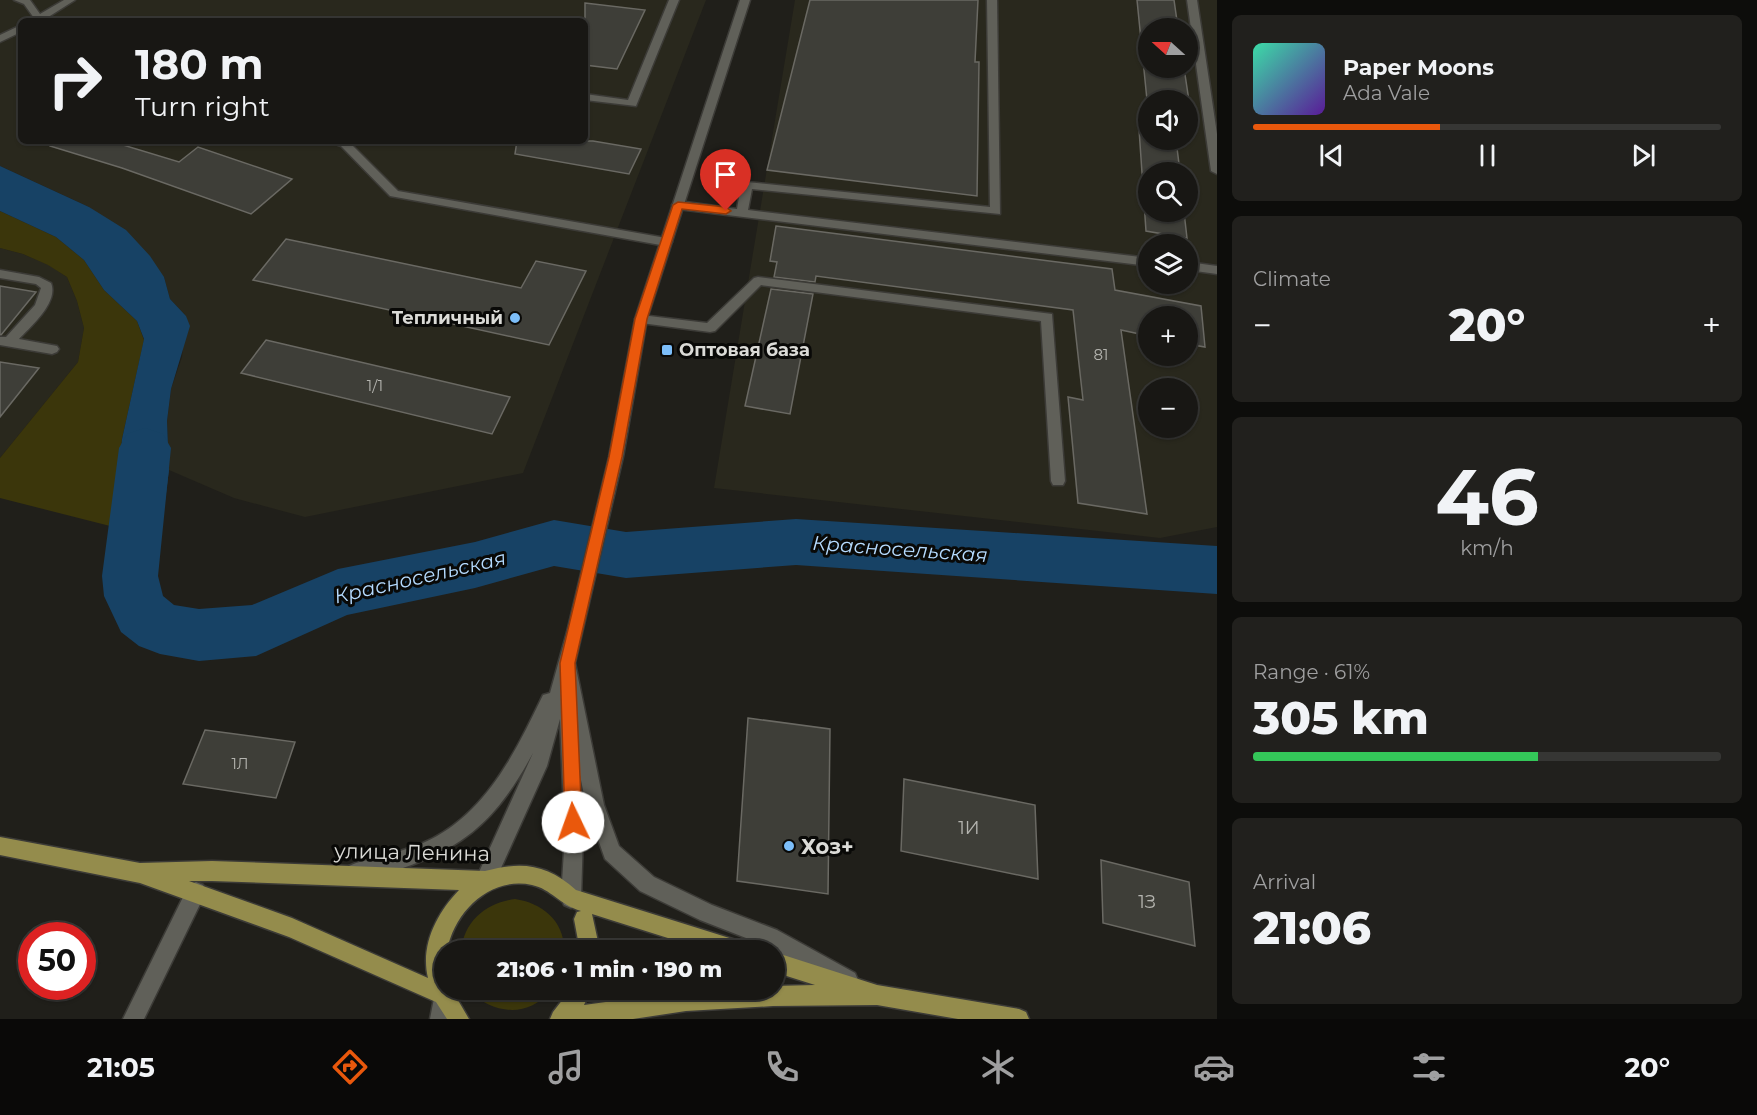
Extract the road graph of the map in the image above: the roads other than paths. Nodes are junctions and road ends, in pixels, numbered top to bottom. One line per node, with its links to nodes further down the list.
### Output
1 (19, 0): 7 (main road)
2 (70, 0): 8 (main road)
3 (674, 0): 11 (main road)
4 (744, 0): 14 (main road)
5 (992, 0): 15 (main road)
6 (1192, 0): 13 (main road)
7 (36, 18)
8 (40, 18)
9 (18, 30): 10 (main road)
10 (0, 39)
11 (588, 97)
12 (350, 144): 16 (main road)
13 (1217, 171)
14 (678, 205): 15 (main road); 16 (main road)
15 (742, 213): 17 (main road)
16 (666, 242): 21 (main road)
17 (1138, 261)
18 (1198, 267): 19 (main road)
19 (1217, 270)
20 (0, 274): 22 (main road)
21 (641, 319): 24 (main road); 25 (main road)
22 (5, 342): 23 (main road)
23 (52, 349)
24 (1058, 481)
25 (567, 663): 28 (main road); 29 (main road); 31 (main road); 37 (main road)
26 (0, 846): 27 (main road, улица Ленина)
27 (140, 873): 28 (main road, улица Ленина); 30 (main road, улица Ленина)
28 (349, 876): 29 (main road, улица Ленина)
29 (486, 881): 31 (main road, улица Ленина); 32 (main road)
30 (196, 892): 36 (main road, улица Ленина); 41 (main road)
31 (571, 898): 33 (main road); 34 (main road, улица Ленина)
32 (439, 940)
33 (588, 940)
34 (707, 940)
35 (785, 966): 37 (main road)
36 (434, 990)
37 (877, 995): 44 (main road); 45 (main road)
38 (442, 1000): 42 (main road)
39 (447, 1000): 43 (main road)
40 (576, 1000): 44 (main road)
41 (133, 1019)
42 (440, 1019)
43 (459, 1019)
44 (561, 1019)
45 (1019, 1019)

